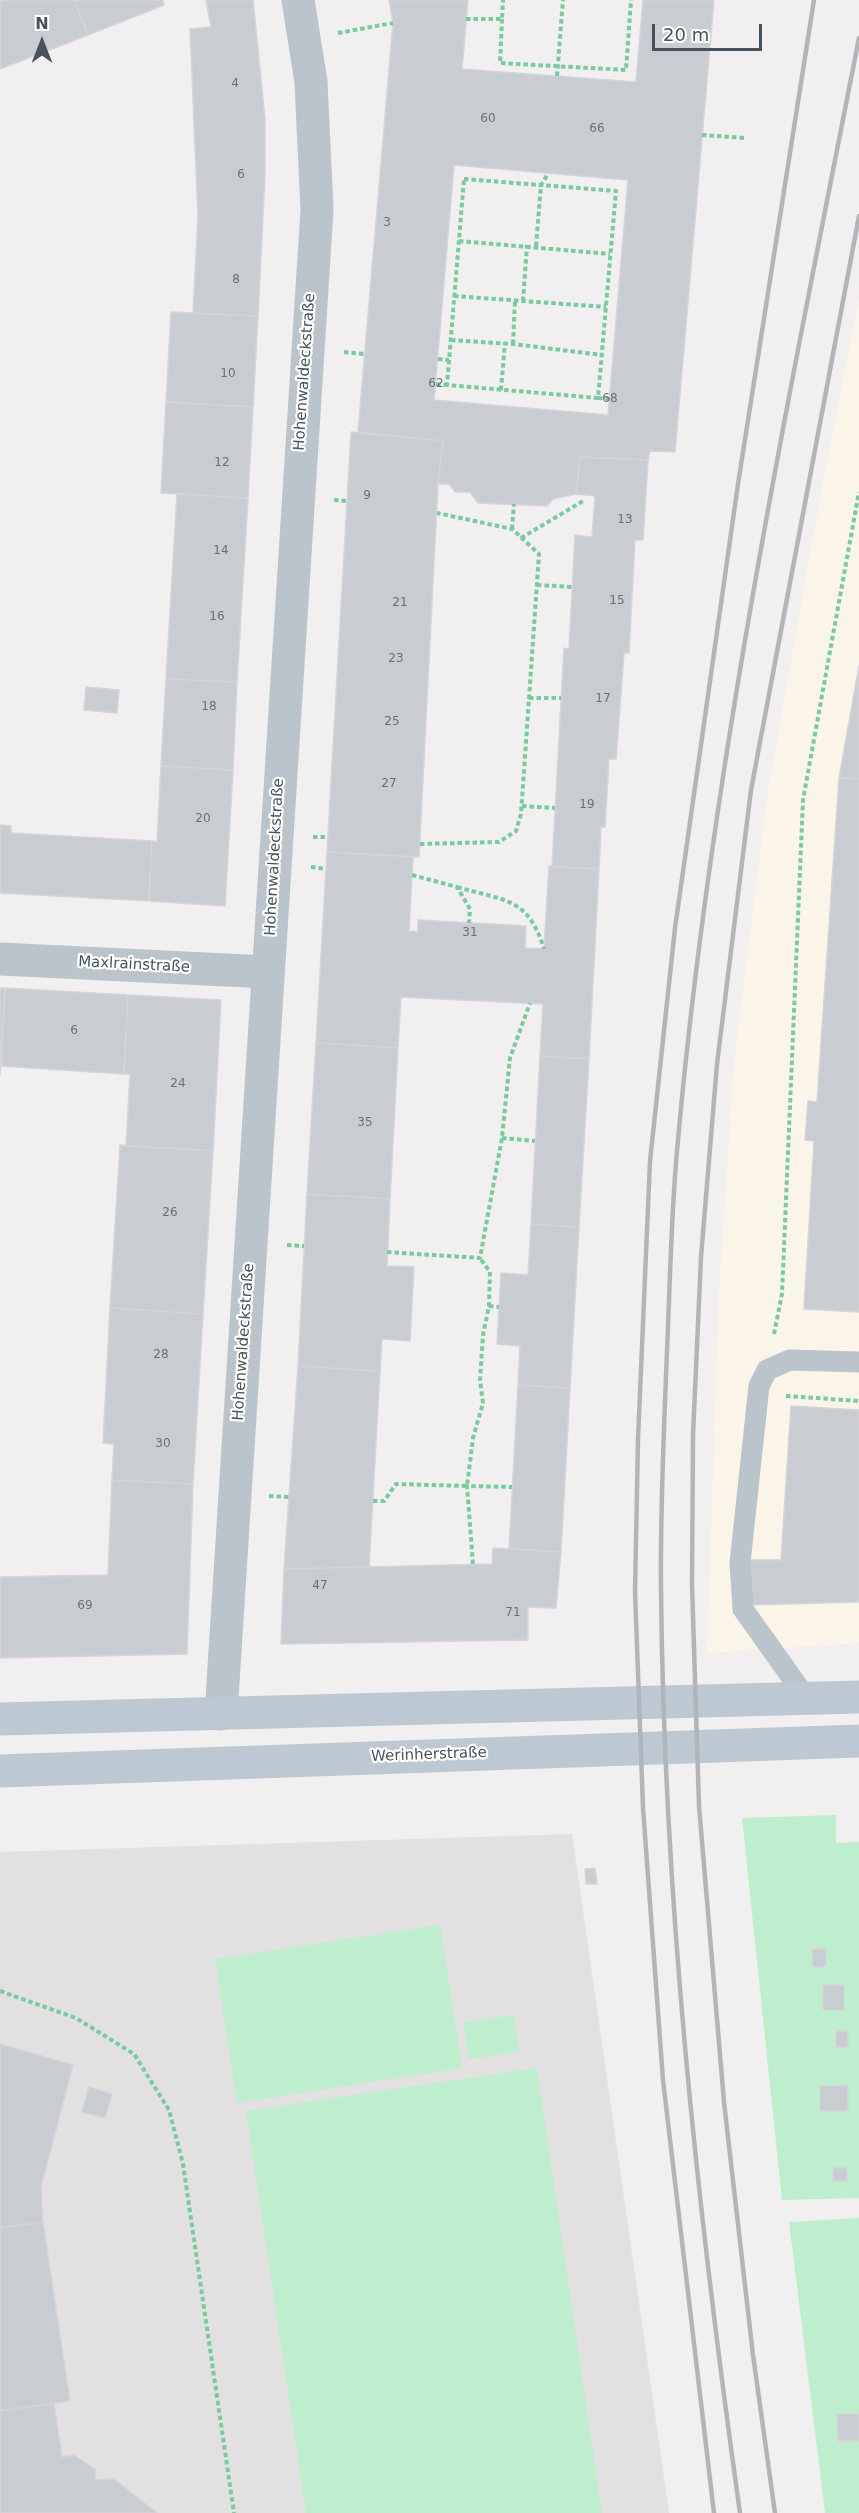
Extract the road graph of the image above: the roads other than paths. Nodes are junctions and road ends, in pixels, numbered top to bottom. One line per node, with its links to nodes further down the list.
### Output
1 (298, 0): 3 (street, Hohenwaldeckstraße)
2 (0, 959): 3 (street, Maxlrainstraße)
3 (268, 972): 7 (street, Hohenwaldeckstraße)
4 (859, 1362): 6 (lane)
5 (859, 1698): 6 (main road)
6 (807, 1699): 7 (main road)
7 (221, 1714): 8 (main road)
8 (0, 1719)
9 (859, 1741): 10 (main road, Werinherstraße)
10 (0, 1772)

